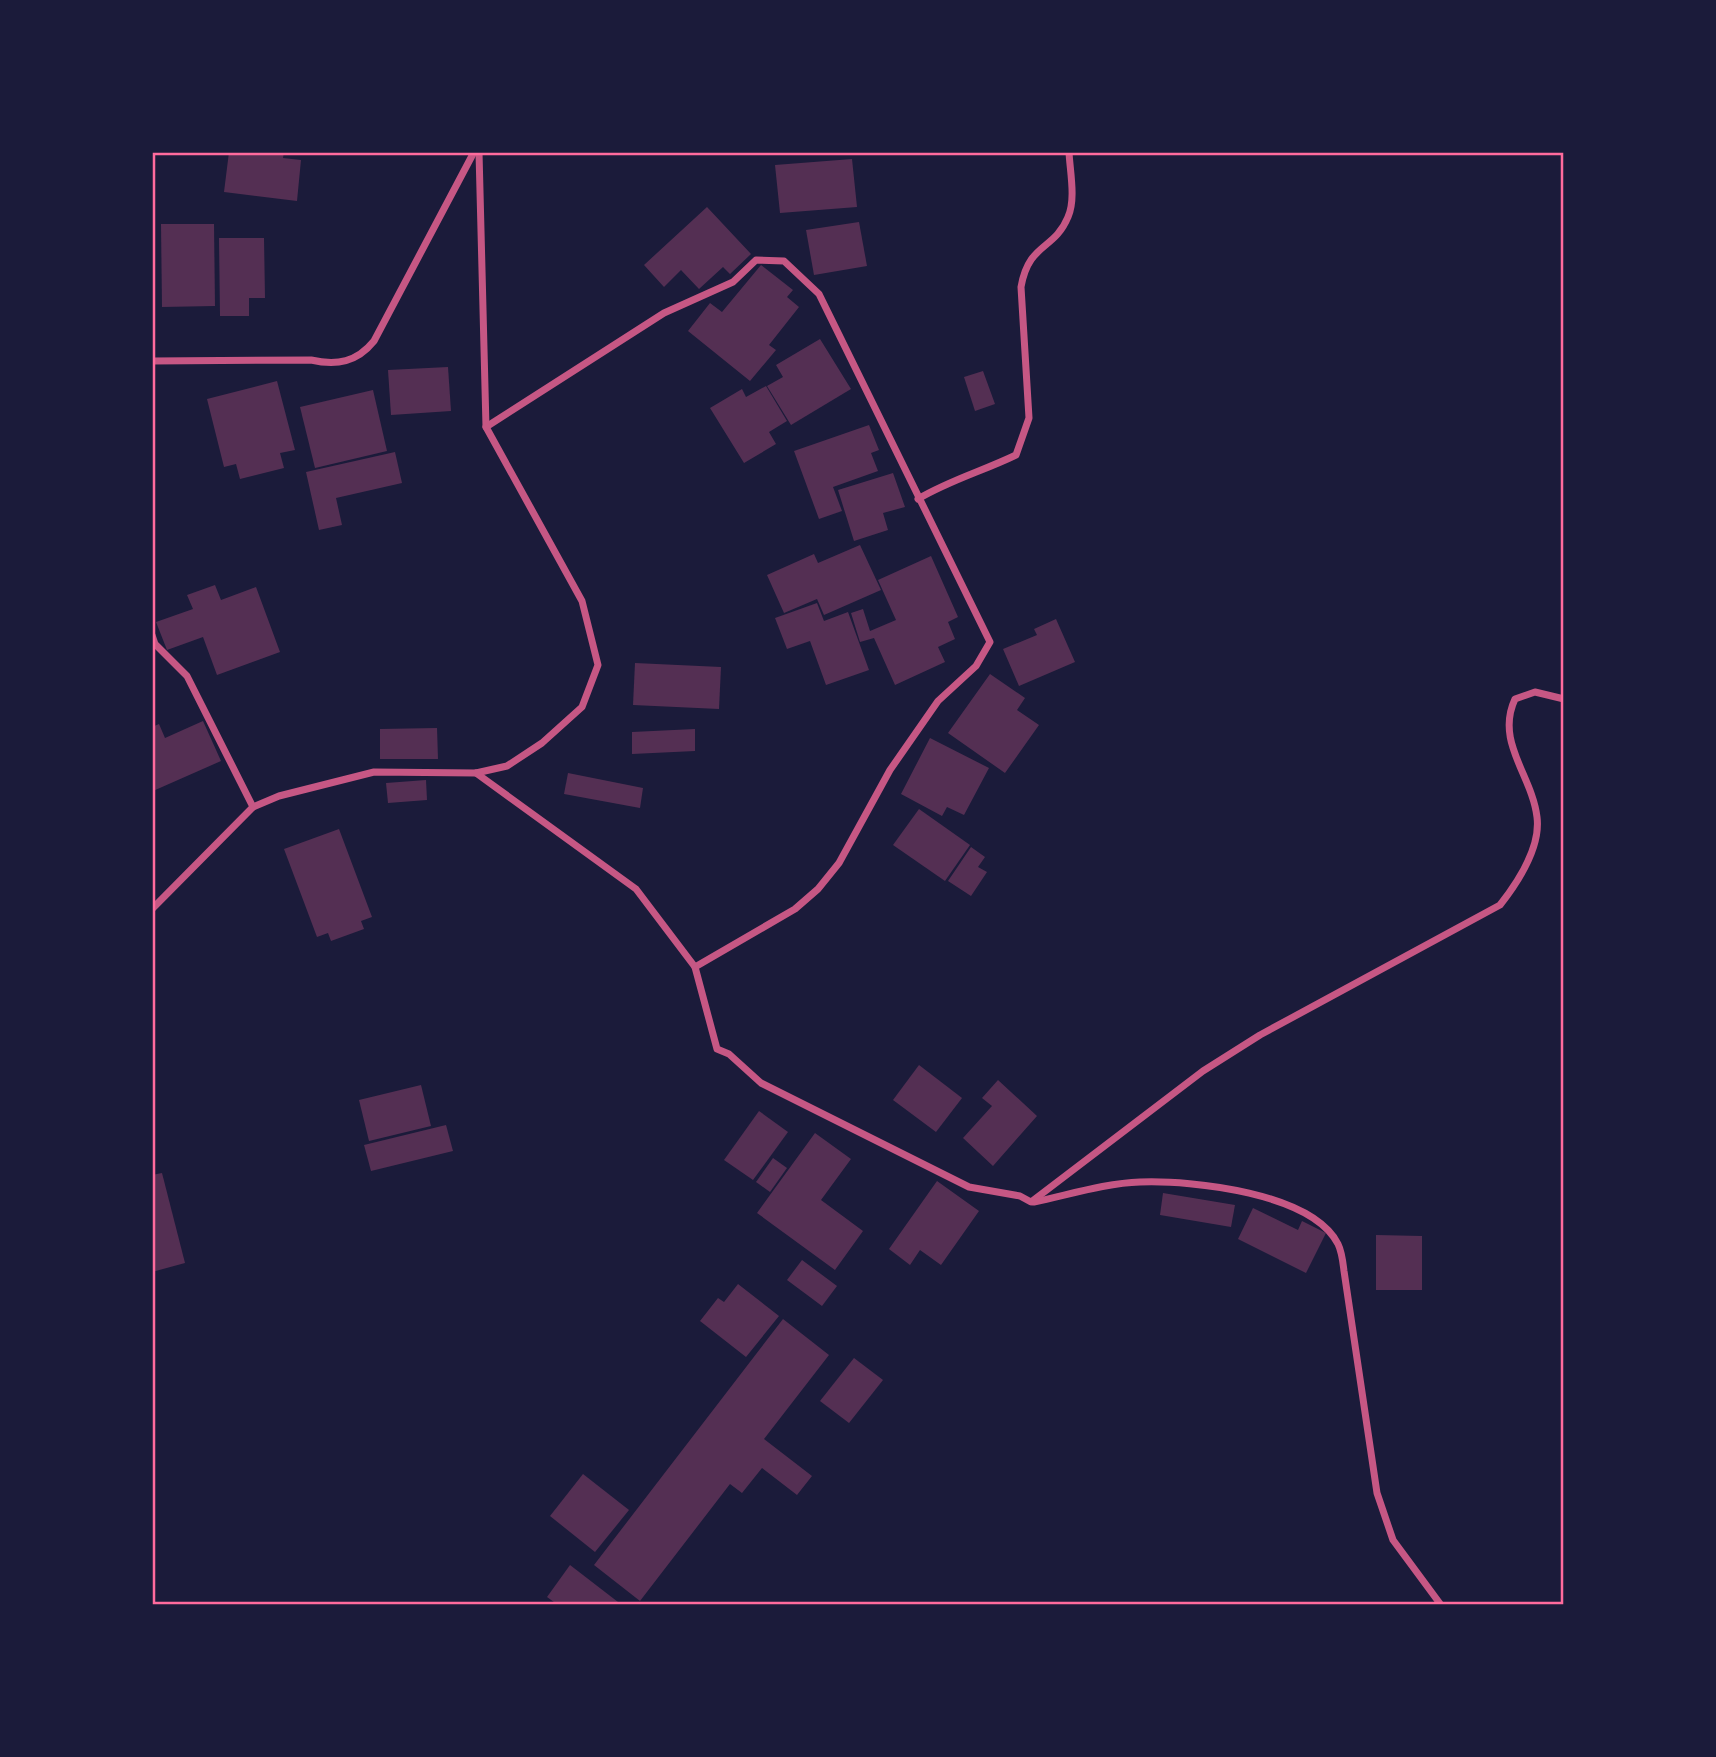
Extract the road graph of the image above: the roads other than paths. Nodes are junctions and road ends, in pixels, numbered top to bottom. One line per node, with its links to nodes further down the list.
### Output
1 (476, 152): 3 (street); 4 (street)
2 (1069, 152): 5 (street)
3 (152, 361)
4 (486, 426): 5 (street); 8 (street)
5 (918, 499): 11 (street)
6 (152, 635): 9 (street)
7 (1564, 699): 12 (street)
8 (476, 773): 9 (street); 11 (street)
9 (253, 807): 10 (street)
10 (152, 909)
11 (695, 967): 12 (street)
12 (1031, 1202): 13 (street)
13 (1441, 1605)

